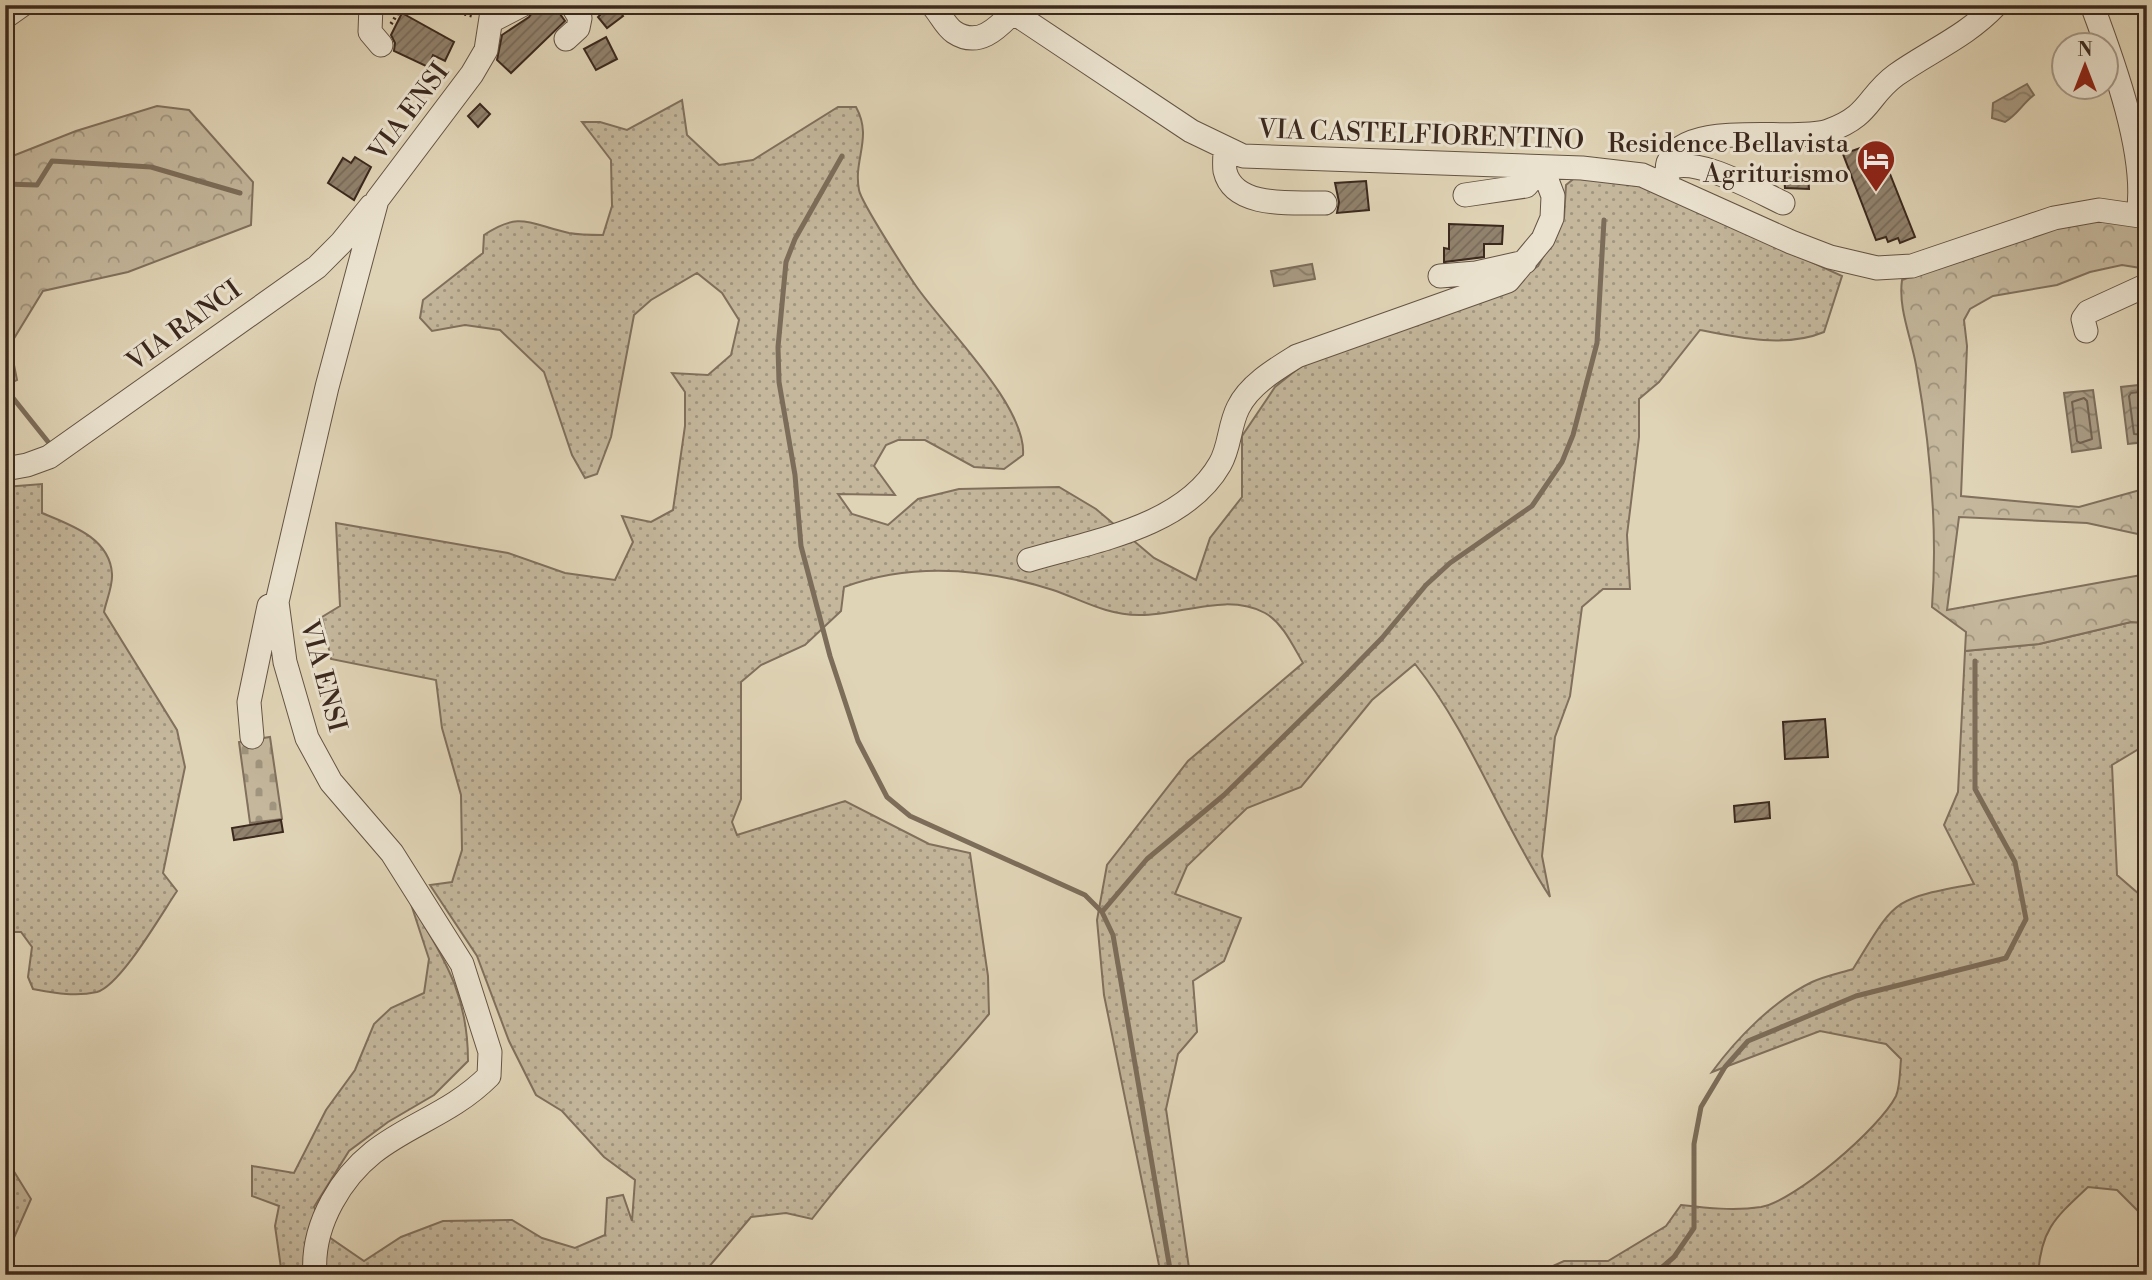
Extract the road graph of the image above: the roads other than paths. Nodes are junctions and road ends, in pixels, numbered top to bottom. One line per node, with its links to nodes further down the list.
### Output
1 (22, 5): 10 (street)
2 (371, 5): 12 (street)
3 (522, 5): 9 (street)
4 (572, 5): 11 (street)
5 (932, 5): 8 (street)
6 (1996, 5): 15 (street)
7 (2092, 5): 20 (street)
8 (1007, 9): 13 (street, VIA CASTELFIORENTINO)
9 (487, 14): 17 (street, VIA ENSI)
10 (5, 17)
11 (566, 39)
12 (381, 45)
13 (1226, 149): 14 (street, VIA CASTELFIORENTINO); 18 (street)
14 (1542, 167): 15 (street, VIA CASTELFIORENTINO); 16 (street); 21 (street)
15 (1668, 177): 19 (street); 20 (street, VIA CASTELFIORENTINO)
16 (1465, 195)
17 (376, 200): 25 (street, VIA RANCI); 26 (street, VIA ENSI)
18 (1325, 203)
19 (1783, 203)
20 (2142, 216)
21 (1528, 261): 22 (street); 27 (street)
22 (1440, 276)
23 (2147, 285): 24 (street)
24 (2086, 331)
25 (5, 469)
26 (293, 523): 28 (street); 29 (street, VIA ENSI)
27 (1029, 561)
28 (252, 737)
29 (315, 1275)

